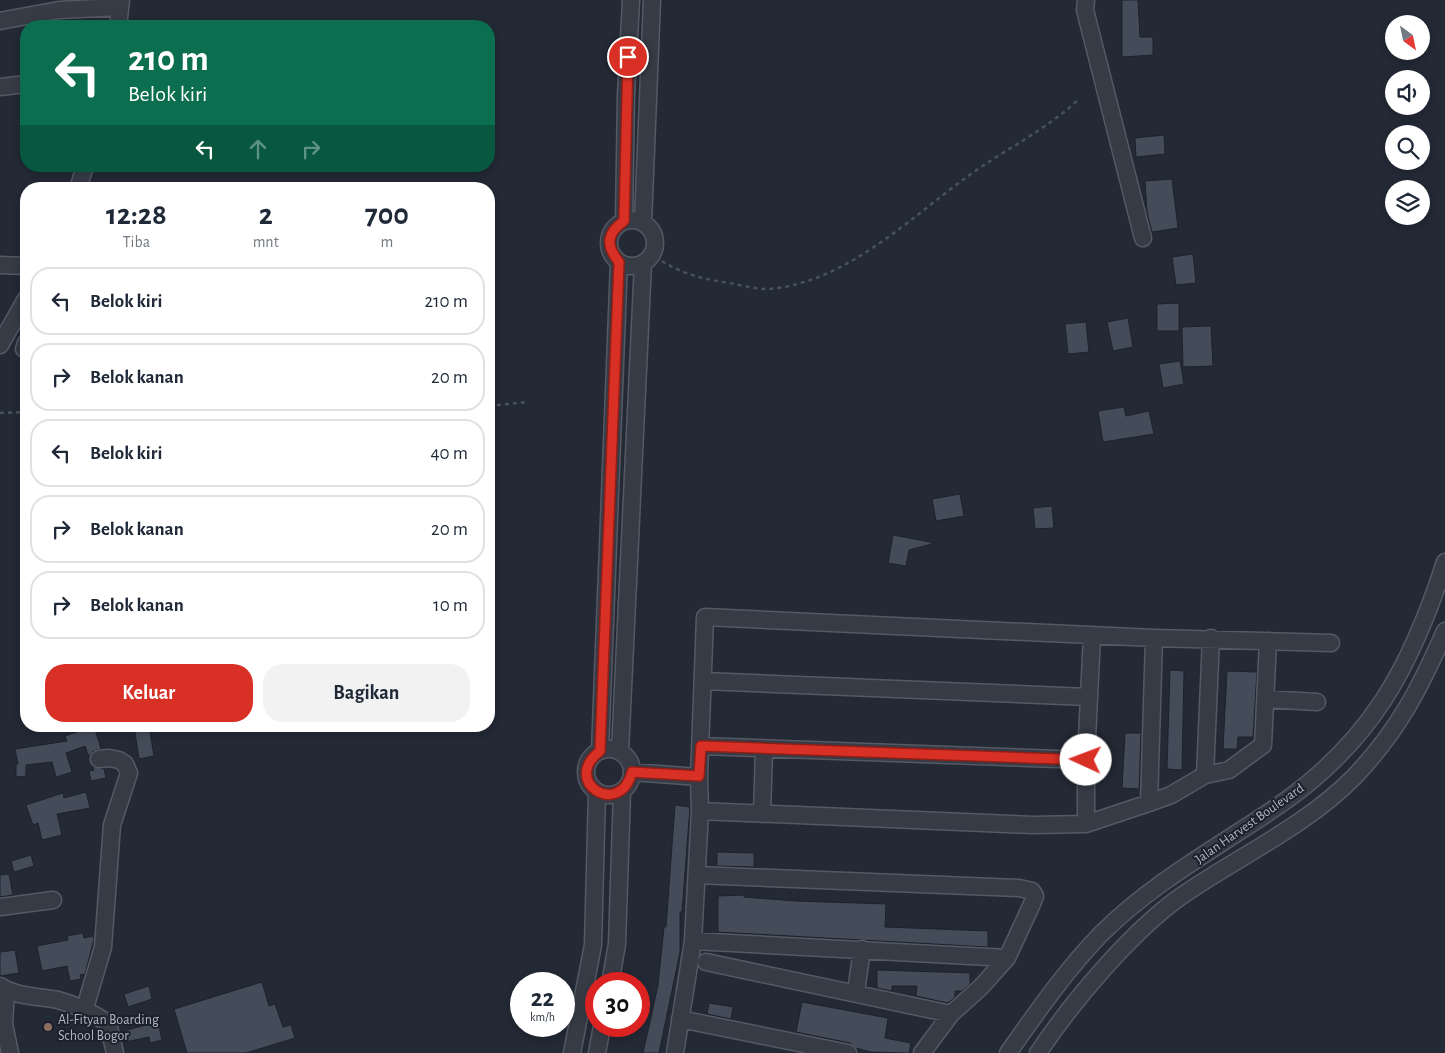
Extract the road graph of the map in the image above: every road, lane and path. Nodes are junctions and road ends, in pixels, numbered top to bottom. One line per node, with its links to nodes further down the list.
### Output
1 (631, 0): 10 (street)
2 (652, 0): 11 (street)
3 (1086, 0): 12 (street)
4 (121, 4): 5 (street); 6 (street)
5 (119, 20)
6 (0, 21)
7 (20, 85): 8 (street)
8 (0, 87)
9 (1077, 101): 13 (path)
10 (624, 221): 11 (street); 14 (street)
11 (643, 222): 13 (street)
12 (1143, 238)
13 (647, 259): 14 (street); 39 (street)
14 (619, 262): 38 (street)
15 (0, 265): 16 (street)
16 (20, 266)
17 (20, 315): 18 (street)
18 (0, 345)
19 (527, 402): 20 (path)
20 (495, 405)
21 (20, 412): 22 (path)
22 (0, 413)
23 (1445, 562): 34 (street, Jalan Harvest Boulevard)
24 (1445, 630): 35 (street, Jalan Harvest Boulevard)
25 (1092, 635): 26 (street); 30 (street); 31 (street)
26 (1154, 638): 27 (street); 47 (street)
27 (1210, 638): 28 (street); 43 (street)
28 (1268, 641): 29 (street); 32 (street)
29 (1331, 643)
30 (704, 681): 31 (street); 36 (street)
31 (1088, 697): 41 (street)
32 (1267, 699): 33 (street); 43 (street)
33 (1317, 702)
34 (1374, 716): 35 (street); 61 (street, Jalan Harvest Boulevard)
35 (1393, 731): 65 (street, Jalan Harvest Boulevard)
36 (701, 746): 37 (street); 44 (street)
37 (764, 750): 41 (street); 49 (street)
38 (600, 751): 39 (street); 46 (street)
39 (620, 752): 42 (street)
40 (99, 759): 62 (street)
41 (1086, 760): 50 (street)
42 (632, 772): 44 (street); 45 (street)
43 (1205, 775): 47 (street)
44 (699, 776): 48 (street)
45 (622, 791): 46 (street); 58 (street)
46 (597, 792): 69 (street)
47 (1149, 803): 50 (street)
48 (700, 811): 49 (street); 51 (street)
49 (762, 814): 50 (street)
50 (1086, 824)
51 (697, 876): 54 (street); 56 (street)
52 (53, 900): 53 (street)
53 (0, 908)
54 (693, 941): 55 (street); 64 (street)
55 (862, 949): 56 (street); 60 (street)
56 (1007, 958): 63 (street)
57 (706, 962): 60 (street)
58 (612, 972)
59 (3, 988): 62 (street); 67 (street)
60 (856, 992): 63 (street)
61 (1043, 1002): 65 (street); 74 (street, Jalan Harvest Boulevard)
62 (85, 1008): 68 (street)
63 (951, 1014): 73 (street)
64 (680, 1019): 71 (street); 72 (street)
65 (1060, 1020): 75 (street, Jalan Harvest Boulevard)
66 (600, 1037): 70 (street)
67 (10, 1053)
68 (115, 1053)
69 (572, 1053)
70 (597, 1053)
71 (675, 1053)
72 (848, 1053)
73 (922, 1053)
74 (1008, 1053)
75 (1038, 1053)

